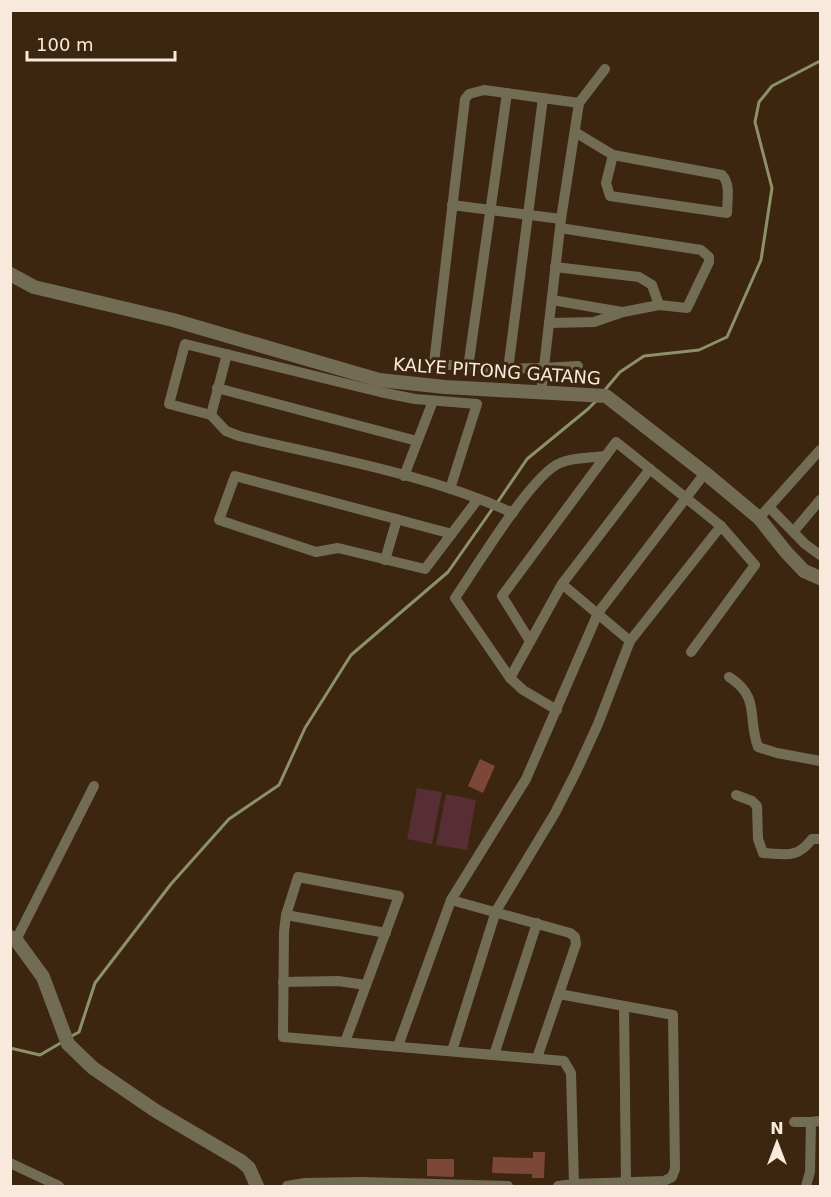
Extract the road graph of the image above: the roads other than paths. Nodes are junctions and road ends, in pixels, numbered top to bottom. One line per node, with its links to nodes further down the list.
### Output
1 (605, 69): 4 (street)
2 (507, 93): 3 (street); 7 (street); 8 (street)
3 (543, 98): 4 (street); 9 (street)
4 (579, 103): 5 (street)
5 (575, 132): 6 (street); 10 (street)
6 (613, 155): 6 (street)
7 (452, 205): 8 (street); 19 (street)
8 (490, 210): 9 (street); 19 (street)
9 (528, 215): 10 (street); 21 (street)
10 (560, 224): 11 (street); 14 (street)
11 (555, 267): 13 (street); 14 (street)
12 (10, 274): 23 (street, KALYE PITONG GATANG)
13 (552, 300): 15 (street); 16 (street)
14 (659, 305): 15 (street)
15 (623, 312): 16 (street)
16 (549, 323): 20 (street)
17 (227, 354): 22 (street); 24 (street); 25 (street)
18 (578, 366): 20 (street)
19 (468, 368): 21 (street)
20 (544, 369): 21 (street); 23 (street)
21 (508, 370)
22 (218, 388): 25 (street); 26 (street)
23 (541, 393): 30 (street, KALYE PITONG GATANG)
24 (433, 401): 26 (street); 32 (street)
25 (211, 415): 31 (street)
26 (417, 441): 31 (street)
27 (820, 450): 36 (street)
28 (606, 456): 29 (street); 37 (street); 48 (street)
29 (650, 469): 33 (street); 46 (street)
30 (705, 473): 33 (street); 38 (street, KALYE PITONG GATANG)
31 (404, 476): 32 (street)
32 (450, 489): 34 (street)
33 (687, 498): 40 (street); 47 (street)
34 (478, 499): 37 (street); 42 (street)
35 (820, 500): 41 (street)
36 (769, 507): 38 (street); 41 (street)
37 (508, 511): 52 (street)
38 (759, 518): 45 (street, KALYE PITONG GATANG)
39 (397, 519): 42 (street); 44 (street); 44 (street)
40 (721, 526): 49 (street); 50 (street)
41 (794, 531): 43 (street)
42 (452, 534): 44 (street)
43 (819, 553)
44 (385, 560)
45 (820, 578)
46 (562, 584): 47 (street); 48 (street)
47 (598, 613): 49 (street); 53 (street)
48 (530, 641): 52 (street)
49 (630, 641): 59 (street)
50 (691, 652)
51 (729, 677): 54 (street)
52 (510, 678): 53 (street)
53 (557, 710): 58 (street)
54 (820, 761)
55 (94, 786): 63 (street)
56 (736, 795): 57 (street)
57 (820, 838)
58 (451, 900): 59 (street); 69 (street)
59 (496, 911): 61 (street); 70 (street)
60 (286, 915): 62 (street); 62 (street); 64 (street)
61 (537, 923): 66 (street); 71 (street)
62 (386, 933): 65 (street)
63 (13, 939): 79 (street)
64 (283, 982): 65 (street); 68 (street)
65 (366, 985): 68 (street)
66 (559, 994): 67 (street); 72 (street)
67 (624, 1006): 76 (street); 76 (street)
68 (345, 1042): 69 (street)
69 (398, 1046): 70 (street)
70 (452, 1051): 71 (street)
71 (494, 1055): 72 (street)
72 (537, 1058): 77 (street)
73 (794, 1122): 74 (street)
74 (816, 1122): 83 (street)
75 (10, 1163): 78 (street)
76 (626, 1182): 77 (street)
77 (574, 1184): 82 (street)
78 (59, 1186)
79 (257, 1186)
80 (287, 1186): 81 (street)
81 (508, 1186)
82 (558, 1186)
83 (806, 1186)

